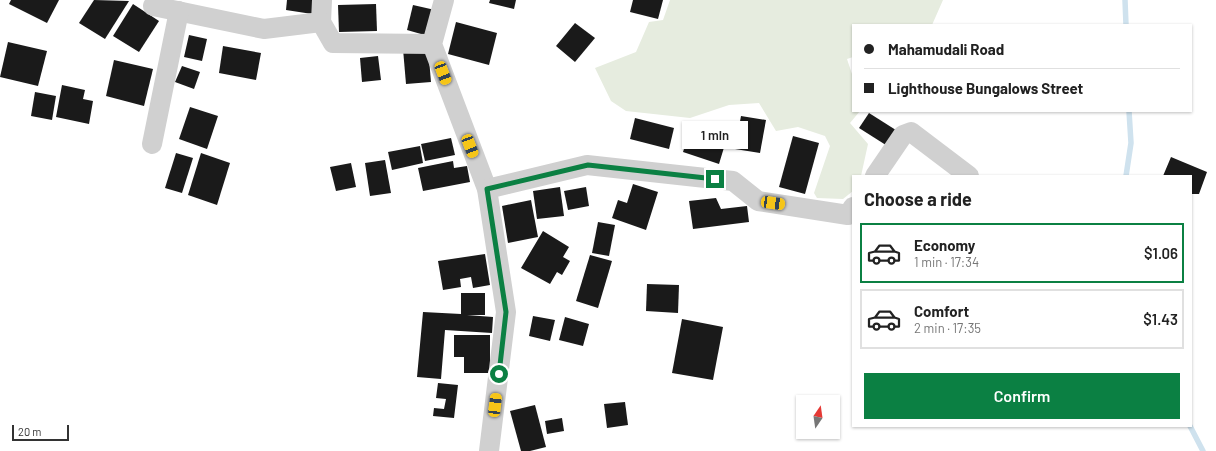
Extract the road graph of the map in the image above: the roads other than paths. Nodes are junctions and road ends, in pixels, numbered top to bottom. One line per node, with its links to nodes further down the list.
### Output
1 (322, 0): 5 (street)
2 (444, 0): 6 (street)
3 (153, 6): 4 (street)
4 (179, 11): 5 (street); 7 (street)
5 (321, 22): 6 (street)
6 (432, 44): 10 (street)
7 (152, 144)
8 (876, 175): 9 (street)
9 (968, 175)
10 (487, 189): 11 (street); 12 (street)
11 (852, 209)
12 (490, 451)

